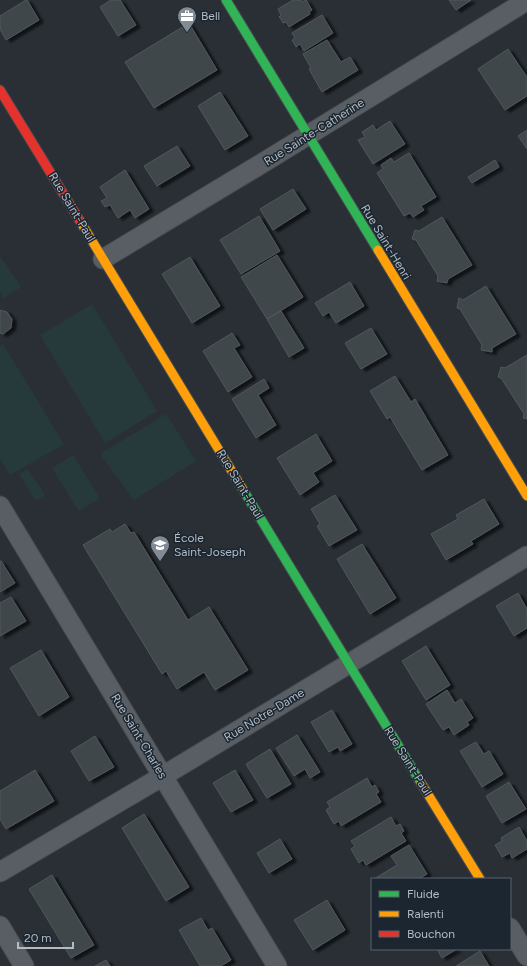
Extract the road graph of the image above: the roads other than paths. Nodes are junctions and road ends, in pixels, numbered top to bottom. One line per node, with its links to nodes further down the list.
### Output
1 (226, 0): 4 (street, Rue Saint-Henri)
2 (524, 4): 4 (street, Rue Sainte-Catherine)
3 (0, 90): 5 (street, Rue Saint-Paul)
4 (308, 135): 5 (street, Rue Sainte-Catherine); 6 (street, Rue Saint-Henri)
5 (103, 259): 9 (street, Rue Saint-Paul)
6 (527, 496)
7 (0, 506): 10 (street, Rue Saint-Charles)
8 (527, 556): 9 (street, Rue Notre-Dame)
9 (348, 663): 10 (street, Rue Notre-Dame); 12 (street, Rue Saint-Paul)
10 (163, 776): 11 (street, Rue Notre-Dame); 17 (street, Rue Saint-Charles)
11 (0, 872)
12 (479, 878)
13 (0, 926): 16 (street)
14 (511, 930): 15 (street)
15 (527, 956)
16 (24, 966)
17 (277, 966)

